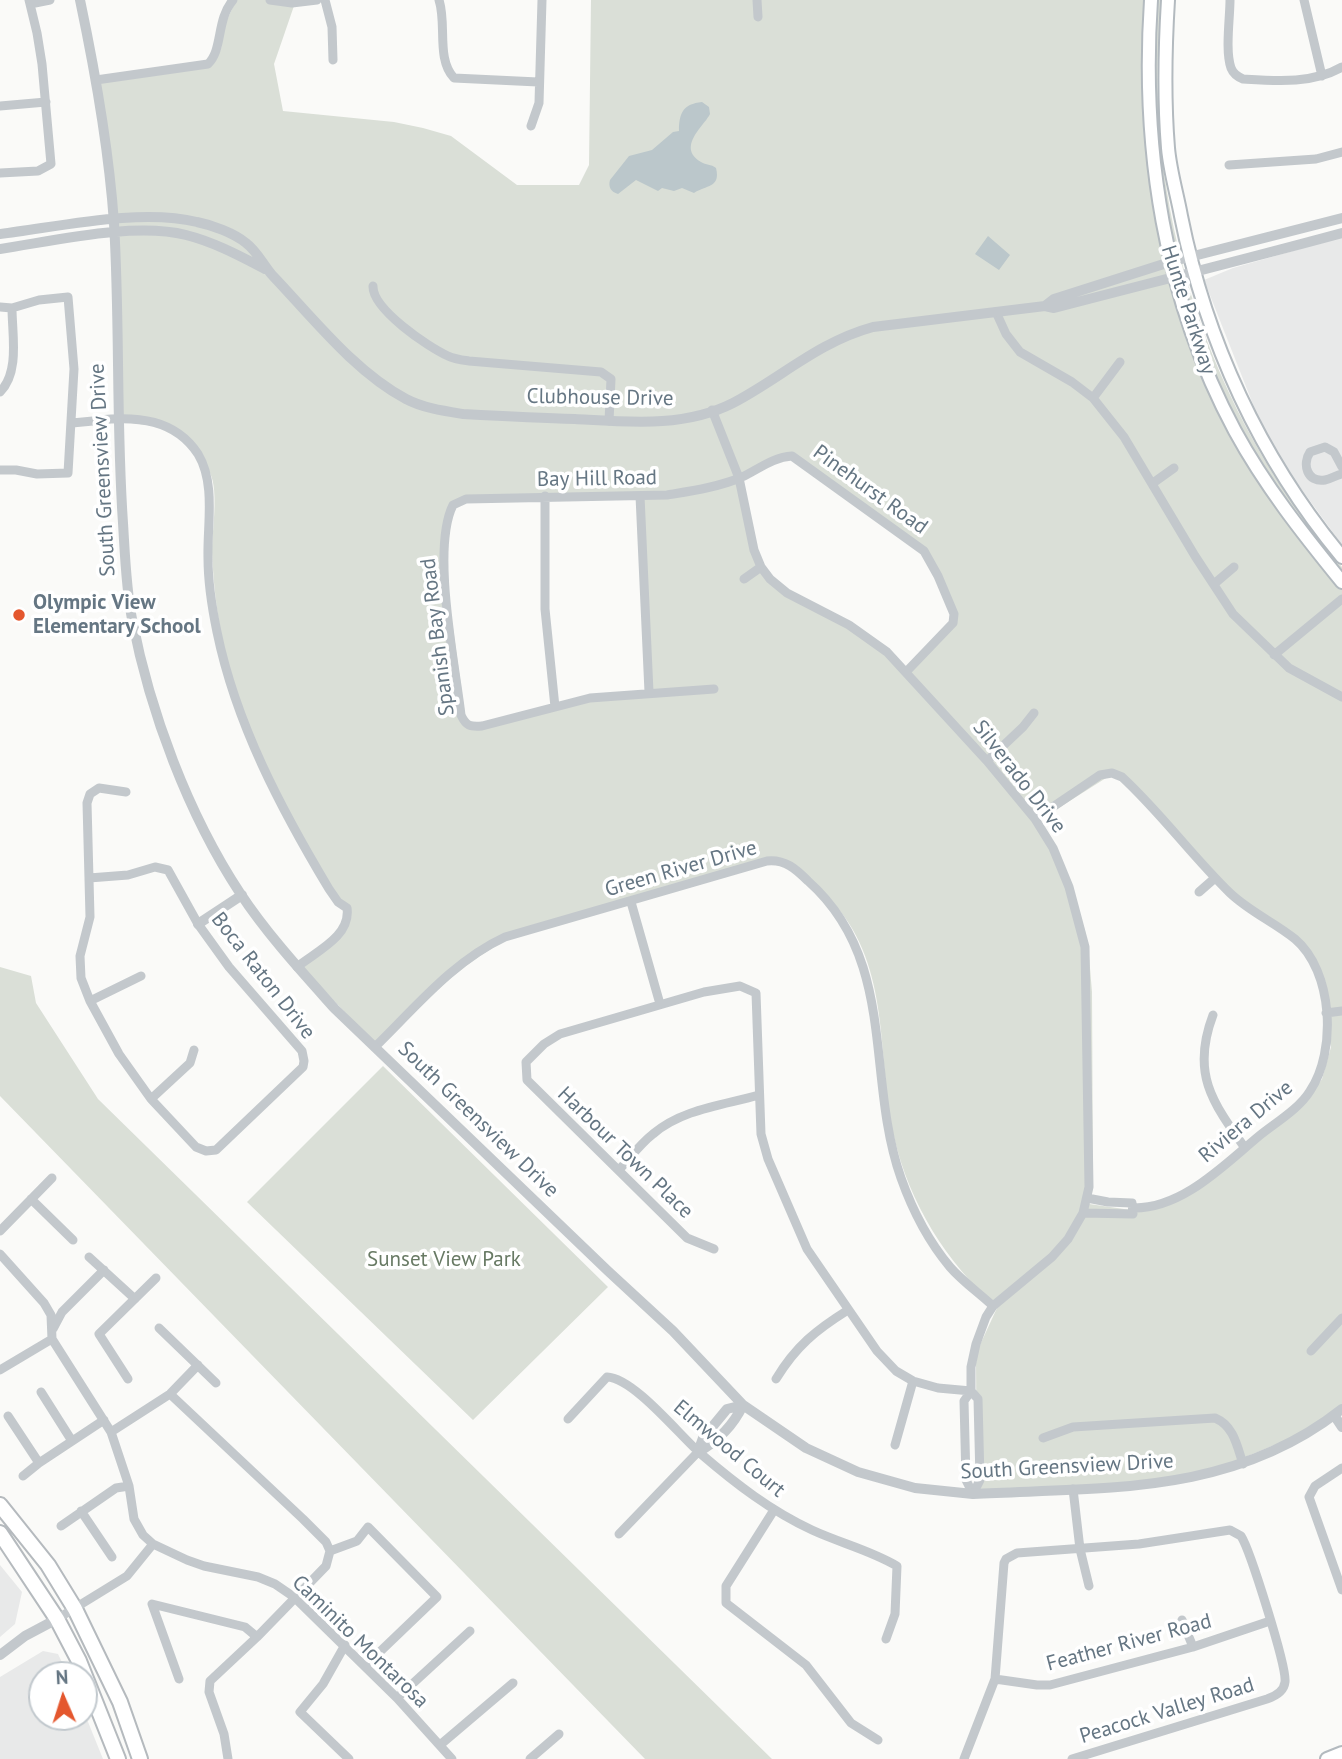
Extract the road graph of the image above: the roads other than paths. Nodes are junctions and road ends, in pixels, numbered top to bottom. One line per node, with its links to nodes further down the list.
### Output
1 (50, 0): 14 (street)
2 (80, 0): 19 (street, South Greensview Drive)
3 (233, 0): 19 (street)
4 (270, 0): 5 (street)
5 (317, 0)
6 (325, 0): 16 (street)
7 (439, 0): 20 (street)
8 (542, 0): 20 (street)
9 (757, 0): 15 (street)
10 (1151, 0): 34 (main road, Hunte Parkway)
11 (1168, 0): 33 (main road, Hunte Parkway)
12 (1230, 0): 18 (street)
13 (1304, 0): 18 (street)
14 (29, 2): 21 (street)
15 (758, 17)
16 (333, 60)
17 (1342, 68): 18 (street)
18 (1322, 76)
19 (96, 80): 28 (street, South Greensview Drive)
20 (538, 82): 23 (street)
21 (46, 102): 22 (street); 26 (street)
22 (0, 106)
23 (531, 126)
24 (1342, 152): 25 (street)
25 (1229, 165)
26 (0, 173)
27 (1342, 218): 33 (street, Clubhouse Drive)
28 (113, 220): 29 (street, South Greensview Drive); 31 (street, Clubhouse Drive); 35 (street, Clubhouse Drive)
29 (114, 233): 32 (street, Clubhouse Drive); 35 (street, Clubhouse Drive); 47 (street, South Greensview Drive)
30 (1342, 233): 36 (street, Clubhouse Drive)
31 (0, 234)
32 (0, 249)
33 (1190, 258): 34 (street, Clubhouse Drive); 36 (main road, Hunte Parkway)
34 (1170, 262): 37 (main road, Hunte Parkway); 39 (street, Clubhouse Drive)
35 (268, 270): 48 (street, Clubhouse Drive)
36 (1194, 272): 37 (street, Clubhouse Drive); 59 (main road, Hunte Parkway)
37 (1174, 276): 39 (street, Clubhouse Drive); 63 (main road, Hunte Parkway)
38 (373, 286): 48 (street)
39 (1045, 306): 42 (street, Clubhouse Drive)
40 (0, 307): 41 (street)
41 (12, 307): 44 (street); 49 (street)
42 (996, 312): 45 (street); 46 (street, Clubhouse Drive)
43 (1120, 362): 45 (street)
44 (0, 392)
45 (1093, 398): 55 (street)
46 (712, 410): 48 (street, Clubhouse Drive); 54 (street, Silverado Drive)
47 (119, 418): 49 (street); 79 (street, South Greensview Drive); 82 (street)
48 (609, 421)
49 (72, 424): 52 (street)
50 (1342, 467): 53 (street)
51 (1174, 468): 55 (street)
52 (0, 470)
53 (1342, 474)
54 (740, 478): 57 (street, Bay Hill Road); 60 (street, Silverado Drive); 67 (street, Pinehurst Road)
55 (1153, 483): 64 (street)
56 (545, 496): 57 (street, Bay Hill Road); 58 (street, Bay Hill Road); 71 (street)
57 (640, 496): 69 (street)
58 (453, 505): 71 (street, Spanish Bay Road)
59 (1342, 557)
60 (761, 567): 62 (street); 67 (street, Silverado Drive)
61 (1234, 567): 64 (street)
62 (744, 579)
63 (1342, 582)
64 (1214, 584): 66 (street)
65 (1342, 599): 66 (street)
66 (1275, 655): 70 (street)
67 (907, 671): 73 (street, Silverado Drive)
68 (714, 689): 69 (street, Spanish Bay Road)
69 (649, 692): 71 (street, Spanish Bay Road)
70 (1342, 697)
71 (555, 707)
72 (1034, 713): 73 (street)
73 (986, 761): 75 (street, Silverado Drive)
74 (126, 792): 76 (street)
75 (1035, 820): 77 (street, Riviera Drive); 96 (street, Silverado Drive)
76 (89, 878): 81 (street, Boca Raton Drive); 84 (street)
77 (1215, 878): 78 (street); 87 (street, Riviera Drive)
78 (1199, 892)
79 (242, 895): 81 (street); 82 (street, South Greensview Drive)
80 (631, 902): 85 (street); 89 (street, Green River Drive); 108 (street, Green River Drive)
81 (198, 924): 92 (street, Boca Raton Drive)
82 (297, 967): 89 (street, South Greensview Drive)
83 (141, 976): 84 (street)
84 (90, 1001): 92 (street)
85 (660, 1004): 91 (street); 94 (street, Harbour Town Place)
86 (1342, 1011): 87 (street)
87 (1326, 1013): 93 (street, Riviera Drive)
88 (1213, 1015): 93 (street)
89 (375, 1047): 123 (street, South Greensview Drive)
90 (194, 1050): 92 (street)
91 (759, 1096): 94 (street); 109 (street)
92 (151, 1099)
93 (1245, 1148): 98 (street, Riviera Drive)
94 (620, 1170): 102 (street, Harbour Town Place)
95 (52, 1178): 97 (street)
96 (1087, 1198): 98 (street); 99 (street, Silverado Drive)
97 (31, 1199): 100 (street); 101 (street)
98 (1133, 1208): 99 (street, Riviera Drive)
99 (1083, 1213): 108 (street, Silverado Drive)
100 (0, 1231)
101 (73, 1240)
102 (714, 1250)
103 (0, 1254): 112 (street)
104 (89, 1256): 105 (street)
105 (104, 1270): 107 (street); 112 (street)
106 (156, 1278): 107 (street)
107 (135, 1299): 116 (street)
108 (993, 1306): 120 (street, Silverado Drive)
109 (848, 1310): 117 (street); 118 (street)
110 (1342, 1318): 113 (street)
111 (159, 1328): 114 (street)
112 (52, 1335): 115 (street); 127 (street)
113 (1311, 1351)
114 (198, 1365): 119 (street); 122 (street)
115 (0, 1370)
116 (128, 1379)
117 (776, 1379)
118 (913, 1381): 120 (street); 132 (street)
119 (216, 1383)
120 (971, 1391): 140 (street, Silverado Drive); 140 (street, Silverado Drive)
121 (41, 1392): 131 (street)
122 (170, 1394): 129 (street); 149 (street)
123 (743, 1405): 133 (street); 140 (street, South Greensview Drive)
124 (1338, 1412): 128 (street); 135 (street, South Greensview Drive)
125 (8, 1416): 134 (street)
126 (568, 1419): 133 (street, Elmwood Court)
127 (104, 1420): 129 (street); 131 (street)
128 (1342, 1427)
129 (111, 1432): 138 (street)
130 (1043, 1438): 135 (street)
131 (72, 1441): 134 (street)
132 (895, 1445)
133 (698, 1452): 142 (street, Elmwood Court); 146 (street)
134 (39, 1463): 137 (street)
135 (1243, 1464): 139 (street, South Greensview Drive)
136 (1342, 1468): 152 (street)
137 (23, 1476)
138 (129, 1486): 143 (street); 147 (street)
139 (1073, 1489): 140 (street, South Greensview Drive); 148 (street)
140 (973, 1494)
141 (0, 1505): 154 (main road)
142 (774, 1510): 160 (street, Elmwood Court); 170 (street)
143 (81, 1511): 144 (street); 150 (street)
144 (61, 1526)
145 (0, 1533): 155 (main road)
146 (619, 1534)
147 (153, 1544): 153 (street, Caminito Montarosa); 154 (street)
148 (1080, 1549): 151 (street); 157 (street); 166 (street)
149 (330, 1551): 153 (street); 164 (street)
150 (113, 1557)
151 (1089, 1586)
152 (1342, 1590)
153 (294, 1597): 159 (street); 161 (street, Caminito Montarosa)
154 (75, 1609): 155 (street); 174 (main road)
155 (57, 1619): 163 (street); 173 (main road)
156 (1182, 1620): 162 (street)
157 (1270, 1621): 162 (street, Feather River Road); 180 (street, Peacock Valley Road)
158 (470, 1631): 168 (street)
159 (257, 1637): 165 (street); 175 (street)
160 (886, 1639)
161 (345, 1645): 164 (street, Caminito Montarosa); 176 (street)
162 (1193, 1647): 166 (street, Feather River Road)
163 (0, 1655)
164 (365, 1666): 168 (street, Caminito Montarosa)
165 (179, 1679)
166 (995, 1679): 179 (street)
167 (513, 1683): 171 (street)
168 (397, 1698): 171 (street, Caminito Montarosa)
169 (559, 1734): 178 (street)
170 (878, 1740)
171 (440, 1745): 177 (street, Caminito Montarosa)
172 (1342, 1754): 181 (main road)
173 (118, 1759)
174 (140, 1759)
175 (228, 1759)
176 (349, 1759)
177 (452, 1759)
178 (530, 1759)
179 (964, 1759)
180 (1072, 1759)
181 (1327, 1759)

